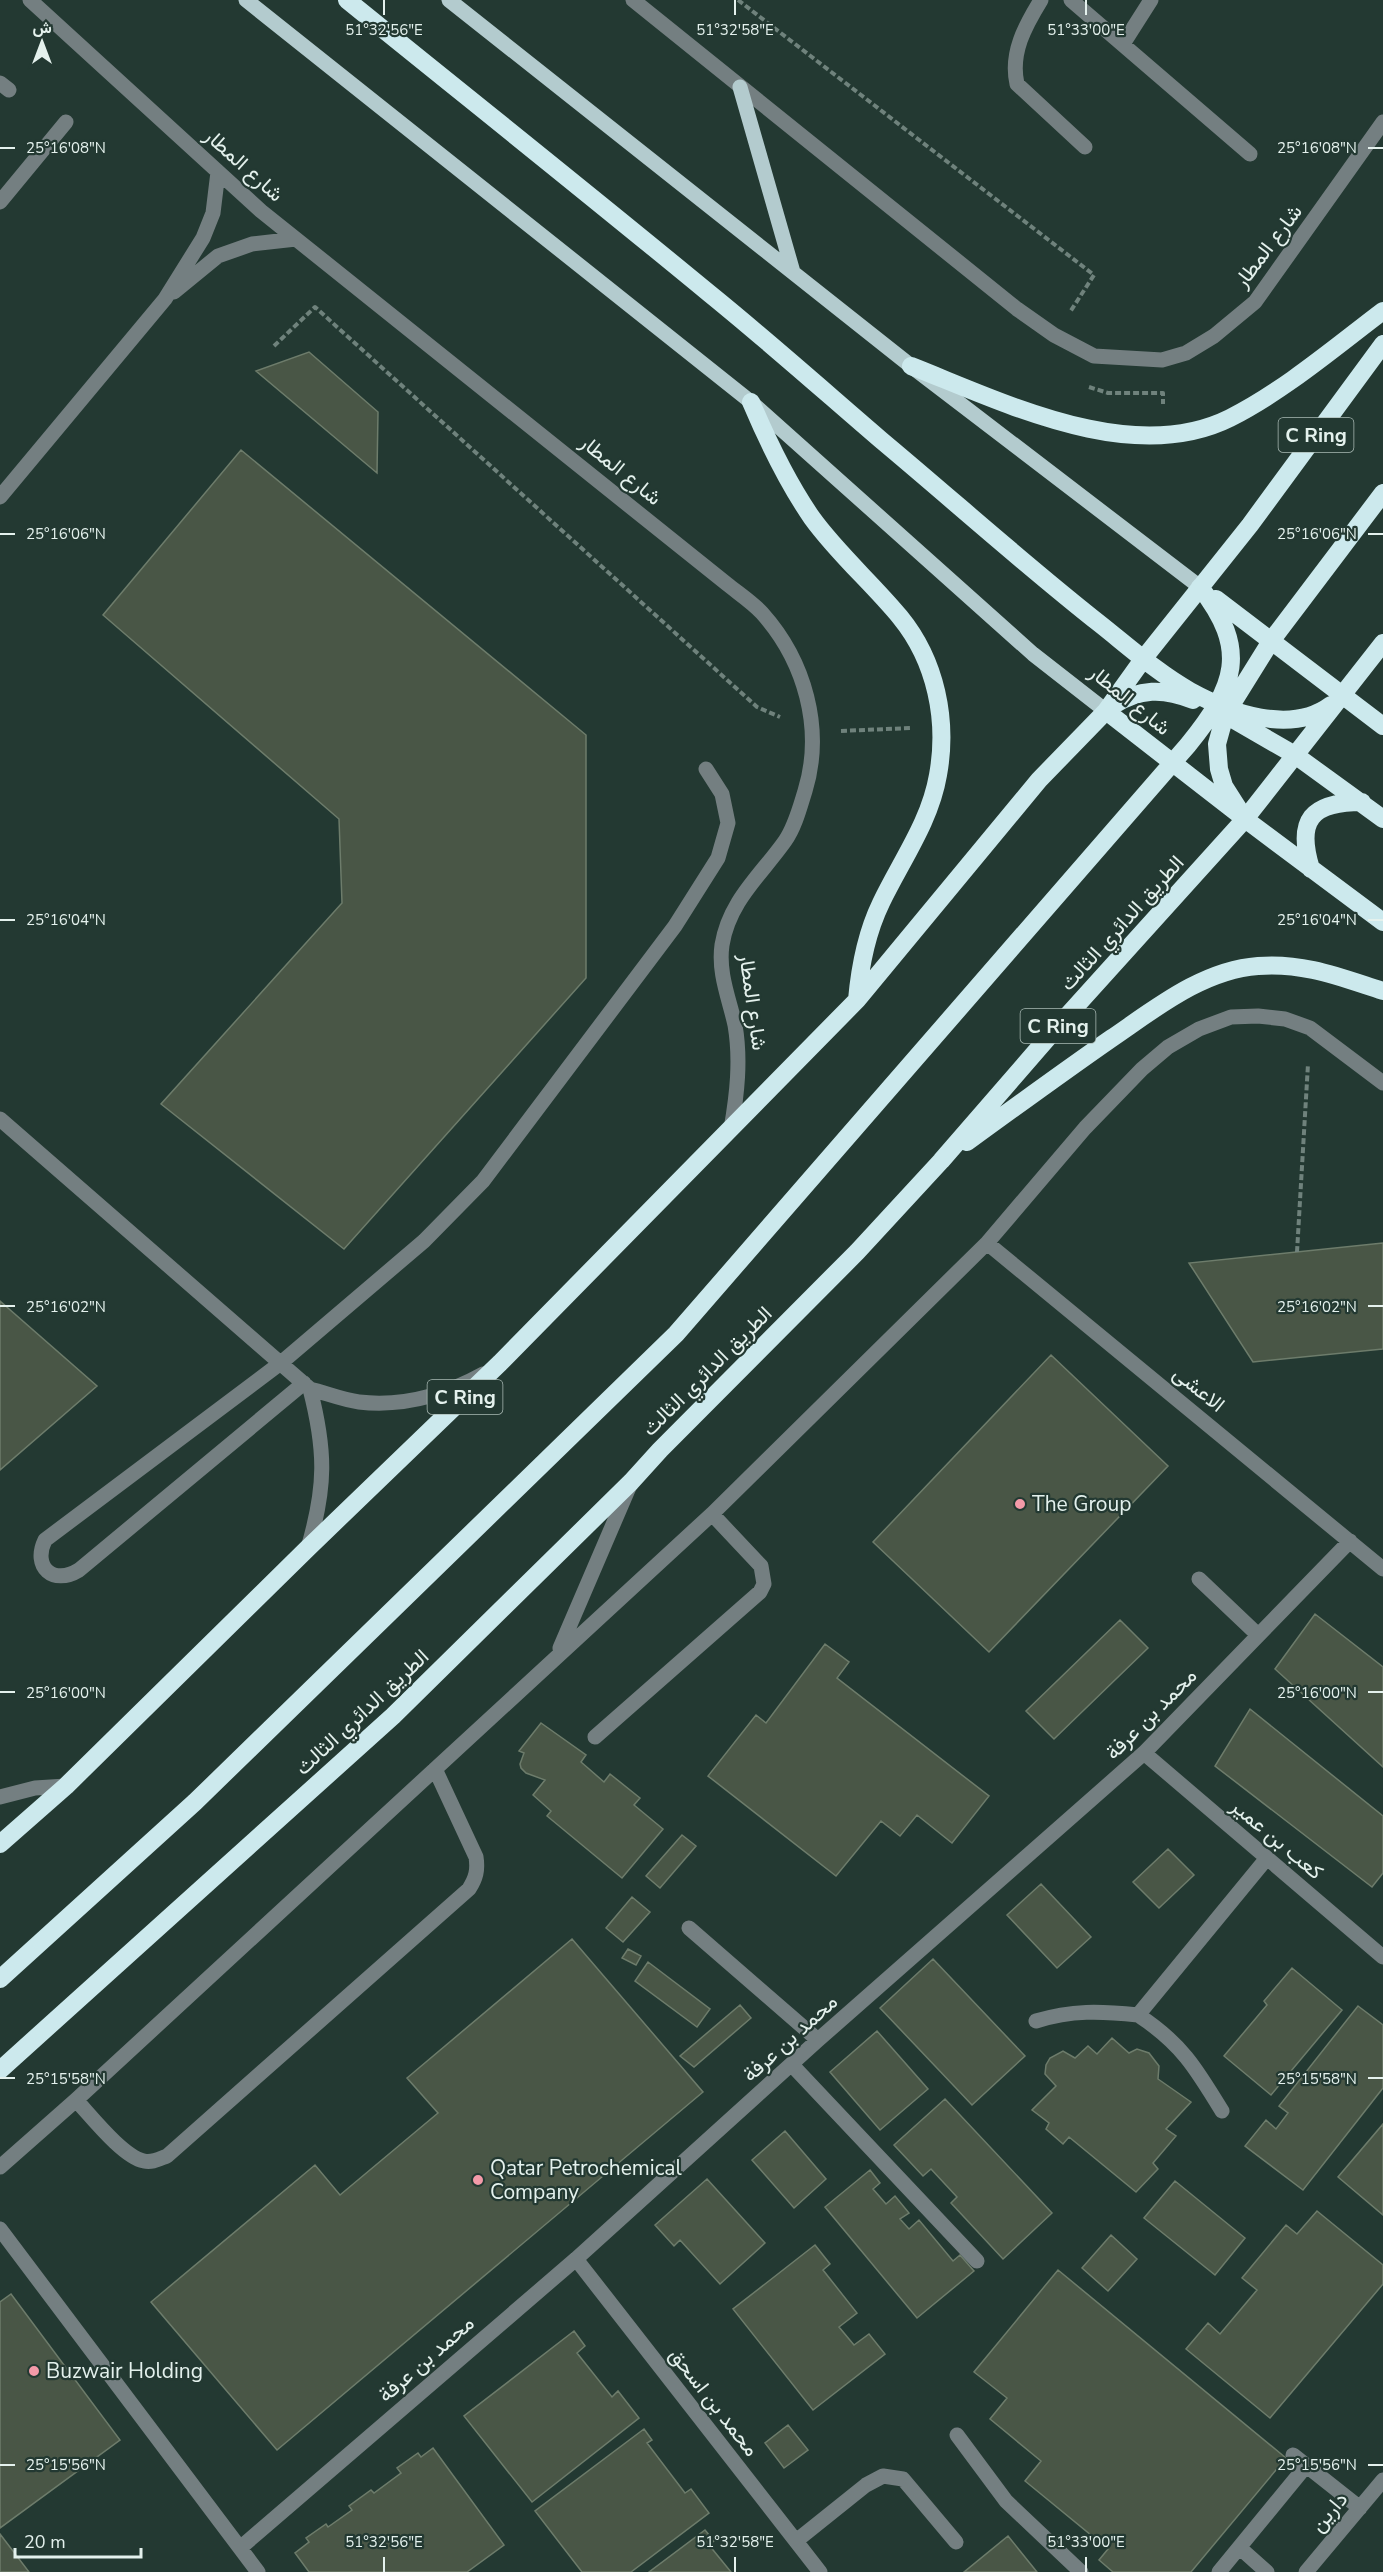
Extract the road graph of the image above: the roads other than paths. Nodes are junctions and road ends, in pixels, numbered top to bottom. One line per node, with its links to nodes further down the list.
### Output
1 (30, 0): 15 (street, شارع المطار)
2 (246, 0): 23 (main road, شارع المطار)
3 (347, 0): 29 (highway)
4 (449, 0): 18 (main road)
5 (633, 0): 10 (street, شارع المطار)
6 (1041, 0): 13 (street)
7 (1071, 0): 9 (street)
8 (1151, 0): 9 (street)
9 (1123, 44): 14 (street)
10 (740, 87): 12 (street, شارع المطار); 18 (main road)
11 (66, 122): 16 (street)
12 (1383, 122)
13 (1085, 147)
14 (1250, 154)
15 (219, 172): 17 (street, شارع المطار); 19 (street)
16 (0, 202)
17 (296, 239): 19 (street); 46 (street, شارع المطار)
18 (793, 272): 22 (main road)
19 (165, 300): 25 (street)
20 (1383, 311): 22 (highway)
21 (1383, 344): 26 (highway, C Ring)
22 (911, 366): 26 (main road)
23 (751, 402): 32 (main road, شارع المطار); 43 (highway)
24 (1383, 493): 27 (highway)
25 (0, 497)
26 (1200, 586): 27 (highway); 29 (highway, C Ring); 31 (highway)
27 (1271, 641): 30 (highway); 31 (highway)
28 (1383, 644): 30 (highway, الطريق الدائري الثالث / C Ring)
29 (1144, 658): 31 (highway); 32 (highway, C Ring)
30 (1342, 696): 31 (highway); 33 (highway); 34 (highway, الطريق الدائري الثالث / C Ring)
31 (1221, 709): 32 (highway); 34 (highway); 35 (highway); 38 (highway)
32 (1106, 711): 35 (highway, شارع المطار); 43 (highway, C Ring)
33 (1383, 726)
34 (1295, 755): 37 (highway); 38 (highway, الطريق الدائري الثالث / C Ring)
35 (1172, 763): 38 (highway, شارع المطار); 69 (highway)
36 (706, 769): 49 (street)
37 (1362, 802): 39 (highway); 40 (highway)
38 (1245, 819): 40 (highway, شارع المطار); 47 (highway, الطريق الدائري الثالث / C Ring)
39 (1383, 819)
40 (1311, 869): 41 (highway, شارع المطار)
41 (1383, 922)
42 (1383, 992): 47 (highway)
43 (857, 1000): 46 (highway, C Ring)
44 (1383, 1083): 48 (street)
45 (0, 1119): 49 (street)
46 (731, 1129): 50 (highway, C Ring)
47 (941, 1161): 52 (highway, الطريق الدائري الثالث / C Ring)
48 (987, 1242): 53 (street); 54 (street, الاعشى)
49 (282, 1362): 51 (street); 51 (street)
50 (500, 1364): 51 (street); 55 (highway, C Ring)
51 (307, 1386): 55 (street)
52 (631, 1482): 59 (street); 74 (highway, الطريق الدائري الثالث / C Ring)
53 (712, 1514): 59 (street); 60 (street)
54 (1350, 1541): 56 (street, الاعشى); 58 (street, محمد بن عرفة)
55 (308, 1548): 63 (highway, C Ring)
56 (1383, 1569)
57 (1199, 1579): 58 (street)
58 (1258, 1635): 61 (street, محمد بن عرفة)
59 (558, 1653): 62 (street)
60 (595, 1737)
61 (1144, 1753): 66 (street, كعب بن عمير); 72 (street, محمد بن عرفة)
62 (435, 1769): 75 (street); 75 (street)
63 (66, 1786): 64 (street); 65 (highway, C Ring)
64 (0, 1797)
65 (0, 1844)
66 (1268, 1858): 68 (street, كعب بن عمير); 70 (street)
67 (689, 1928): 72 (street)
68 (1383, 1957)
69 (0, 1979)
70 (1138, 2015): 71 (street); 76 (street)
71 (1036, 2021)
72 (818, 2040): 73 (street, محمد بن عرفة)
73 (792, 2065): 79 (street, محمد بن عرفة); 80 (street)
74 (0, 2070)
75 (76, 2100): 77 (street)
76 (1222, 2111)
77 (0, 2167)
78 (0, 2229): 88 (street)
79 (576, 2259): 86 (street, محمد بن اسحق); 88 (street, محمد بن عرفة)
80 (977, 2261)
81 (957, 2435): 92 (street)
82 (1293, 2455): 83 (street)
83 (1306, 2466): 85 (street); 89 (street)
84 (1383, 2480): 85 (street, دارين)
85 (1360, 2508): 95 (street, دارين)
86 (796, 2541): 87 (street); 91 (street, محمد بن اسحق)
87 (956, 2542)
88 (240, 2548): 90 (street)
89 (1240, 2548): 93 (street); 94 (street)
90 (258, 2572)
91 (820, 2572)
92 (1081, 2572)
93 (1219, 2572)
94 (1268, 2572)
95 (1306, 2572)

